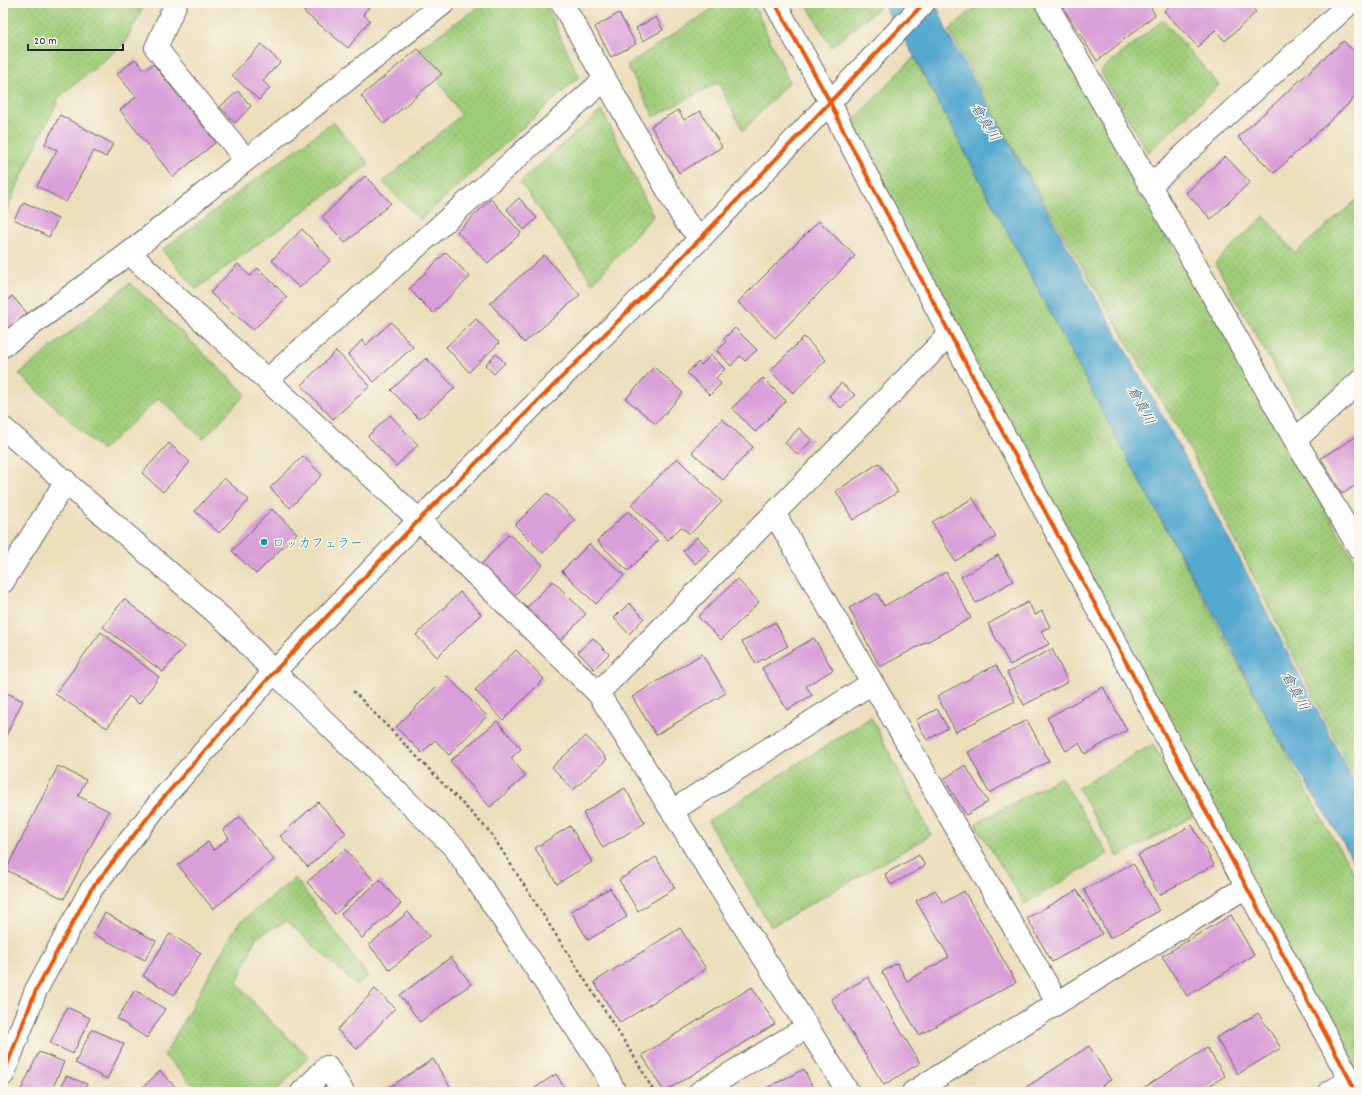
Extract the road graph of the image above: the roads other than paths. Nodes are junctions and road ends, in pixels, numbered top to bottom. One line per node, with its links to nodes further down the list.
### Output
1 (176, 3): 10 (street)
2 (444, 3): 10 (street)
3 (562, 3): 8 (street)
4 (775, 3): 9 (street)
5 (924, 3): 9 (street)
6 (1046, 3): 11 (street)
7 (1350, 3): 11 (street)
8 (604, 80): 12 (street); 16 (street)
9 (830, 102): 12 (street); 14 (street)
10 (246, 160): 13 (street)
11 (1151, 185): 19 (street)
12 (701, 238): 22 (street)
13 (129, 253): 15 (street); 16 (street)
14 (950, 334): 21 (street); 29 (street)
15 (3, 346)
16 (267, 380): 22 (street)
17 (1359, 382): 19 (street)
18 (3, 428): 20 (street)
19 (1295, 440): 23 (street)
20 (66, 481): 24 (street); 25 (street)
21 (774, 513): 26 (street); 27 (street)
22 (419, 520): 25 (street); 27 (street)
23 (1359, 548)
24 (3, 582)
25 (274, 672): 32 (street); 36 (street)
26 (872, 683): 28 (street); 30 (street)
27 (598, 693): 28 (street)
28 (672, 811): 31 (street)
29 (1246, 887): 30 (street); 33 (street)
30 (1057, 1002): 39 (street)
31 (807, 1027): 37 (street); 38 (street)
32 (3, 1075)
33 (1352, 1086): 40 (street)
34 (302, 1092): 35 (street)
35 (343, 1092)
36 (615, 1092)
37 (700, 1092)
38 (848, 1092)
39 (913, 1092)
40 (1330, 1092)

